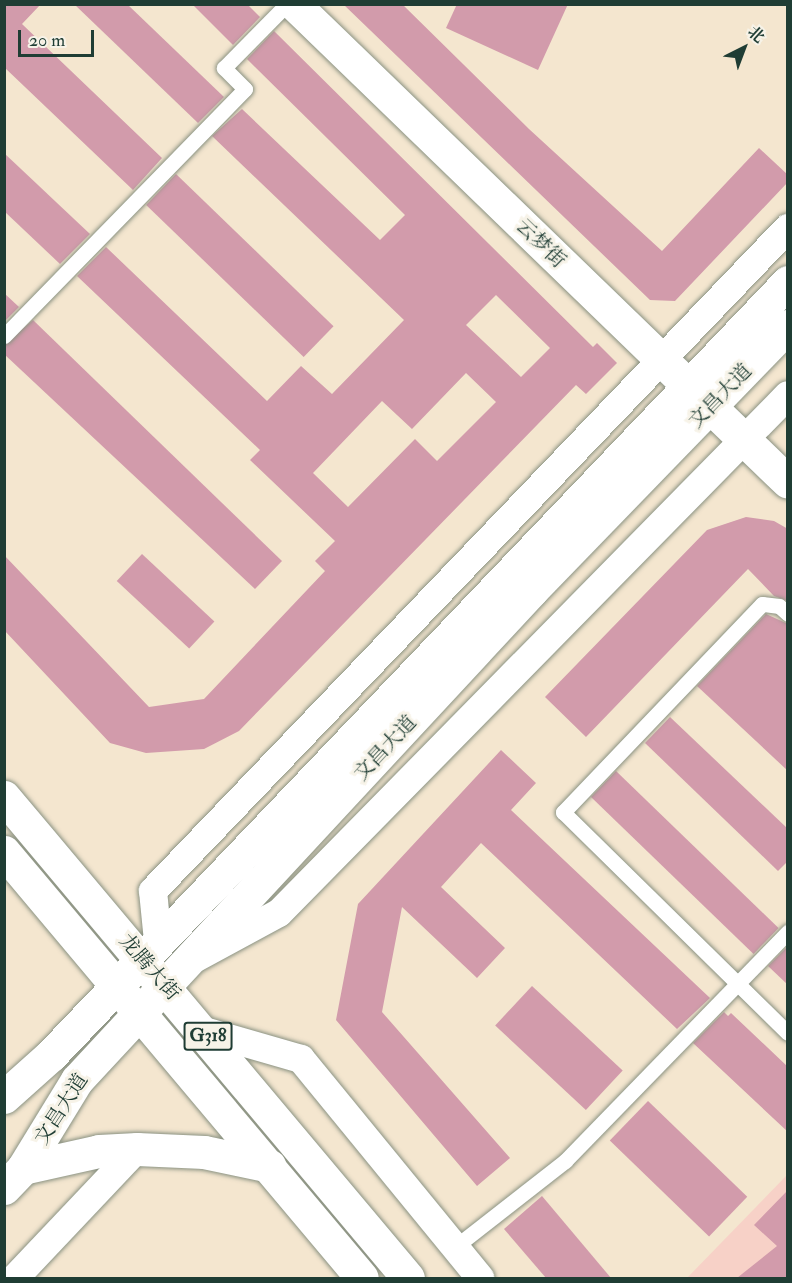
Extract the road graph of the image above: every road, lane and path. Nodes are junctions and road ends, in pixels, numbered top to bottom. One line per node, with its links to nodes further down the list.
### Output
1 (287, 4): 6 (lane)
2 (294, 4): 7 (main road, 云梦街)
3 (788, 228): 7 (street)
4 (788, 282): 9 (main road, 文昌大道)
5 (788, 326): 9 (main road, 文昌大道)
6 (4, 336)
7 (662, 360): 9 (main road, 云梦街); 16 (street)
8 (788, 395): 10 (street)
9 (699, 396): 10 (main road, 云梦街); 16 (main road, 文昌大道); 17 (main road, 文昌大道)
10 (744, 440): 11 (main road, 云梦街); 17 (street)
11 (788, 482)
12 (788, 614): 19 (lane)
13 (4, 797): 16 (main road, 龙腾大街 / G318)
14 (4, 852): 18 (main road, 龙腾大街 / G318)
15 (788, 932): 19 (lane)
16 (150, 949): 17 (main road, 龙腾大街 / G318); 18 (main road, 文昌大道)
17 (175, 975): 20 (main road, 文昌大道); 21 (main road, 龙腾大街 / G318)
18 (117, 984): 20 (main road, 龙腾大街 / G318); 23 (main road, 文昌大道)
19 (737, 984): 22 (lane); 27 (lane)
20 (141, 1012): 25 (main road, 龙腾大街 / G318); 26 (main road, 文昌大道)
21 (204, 1030): 27 (street); 30 (main road, 龙腾大街 / G318)
22 (788, 1033)
23 (4, 1097)
24 (137, 1149): 25 (main road); 26 (main road); 28 (street)
25 (270, 1166): 29 (main road, 龙腾大街 / G318)
26 (14, 1178)
27 (455, 1247): 31 (street)
28 (15, 1278)
29 (362, 1278)
30 (408, 1278)
31 (480, 1278)

